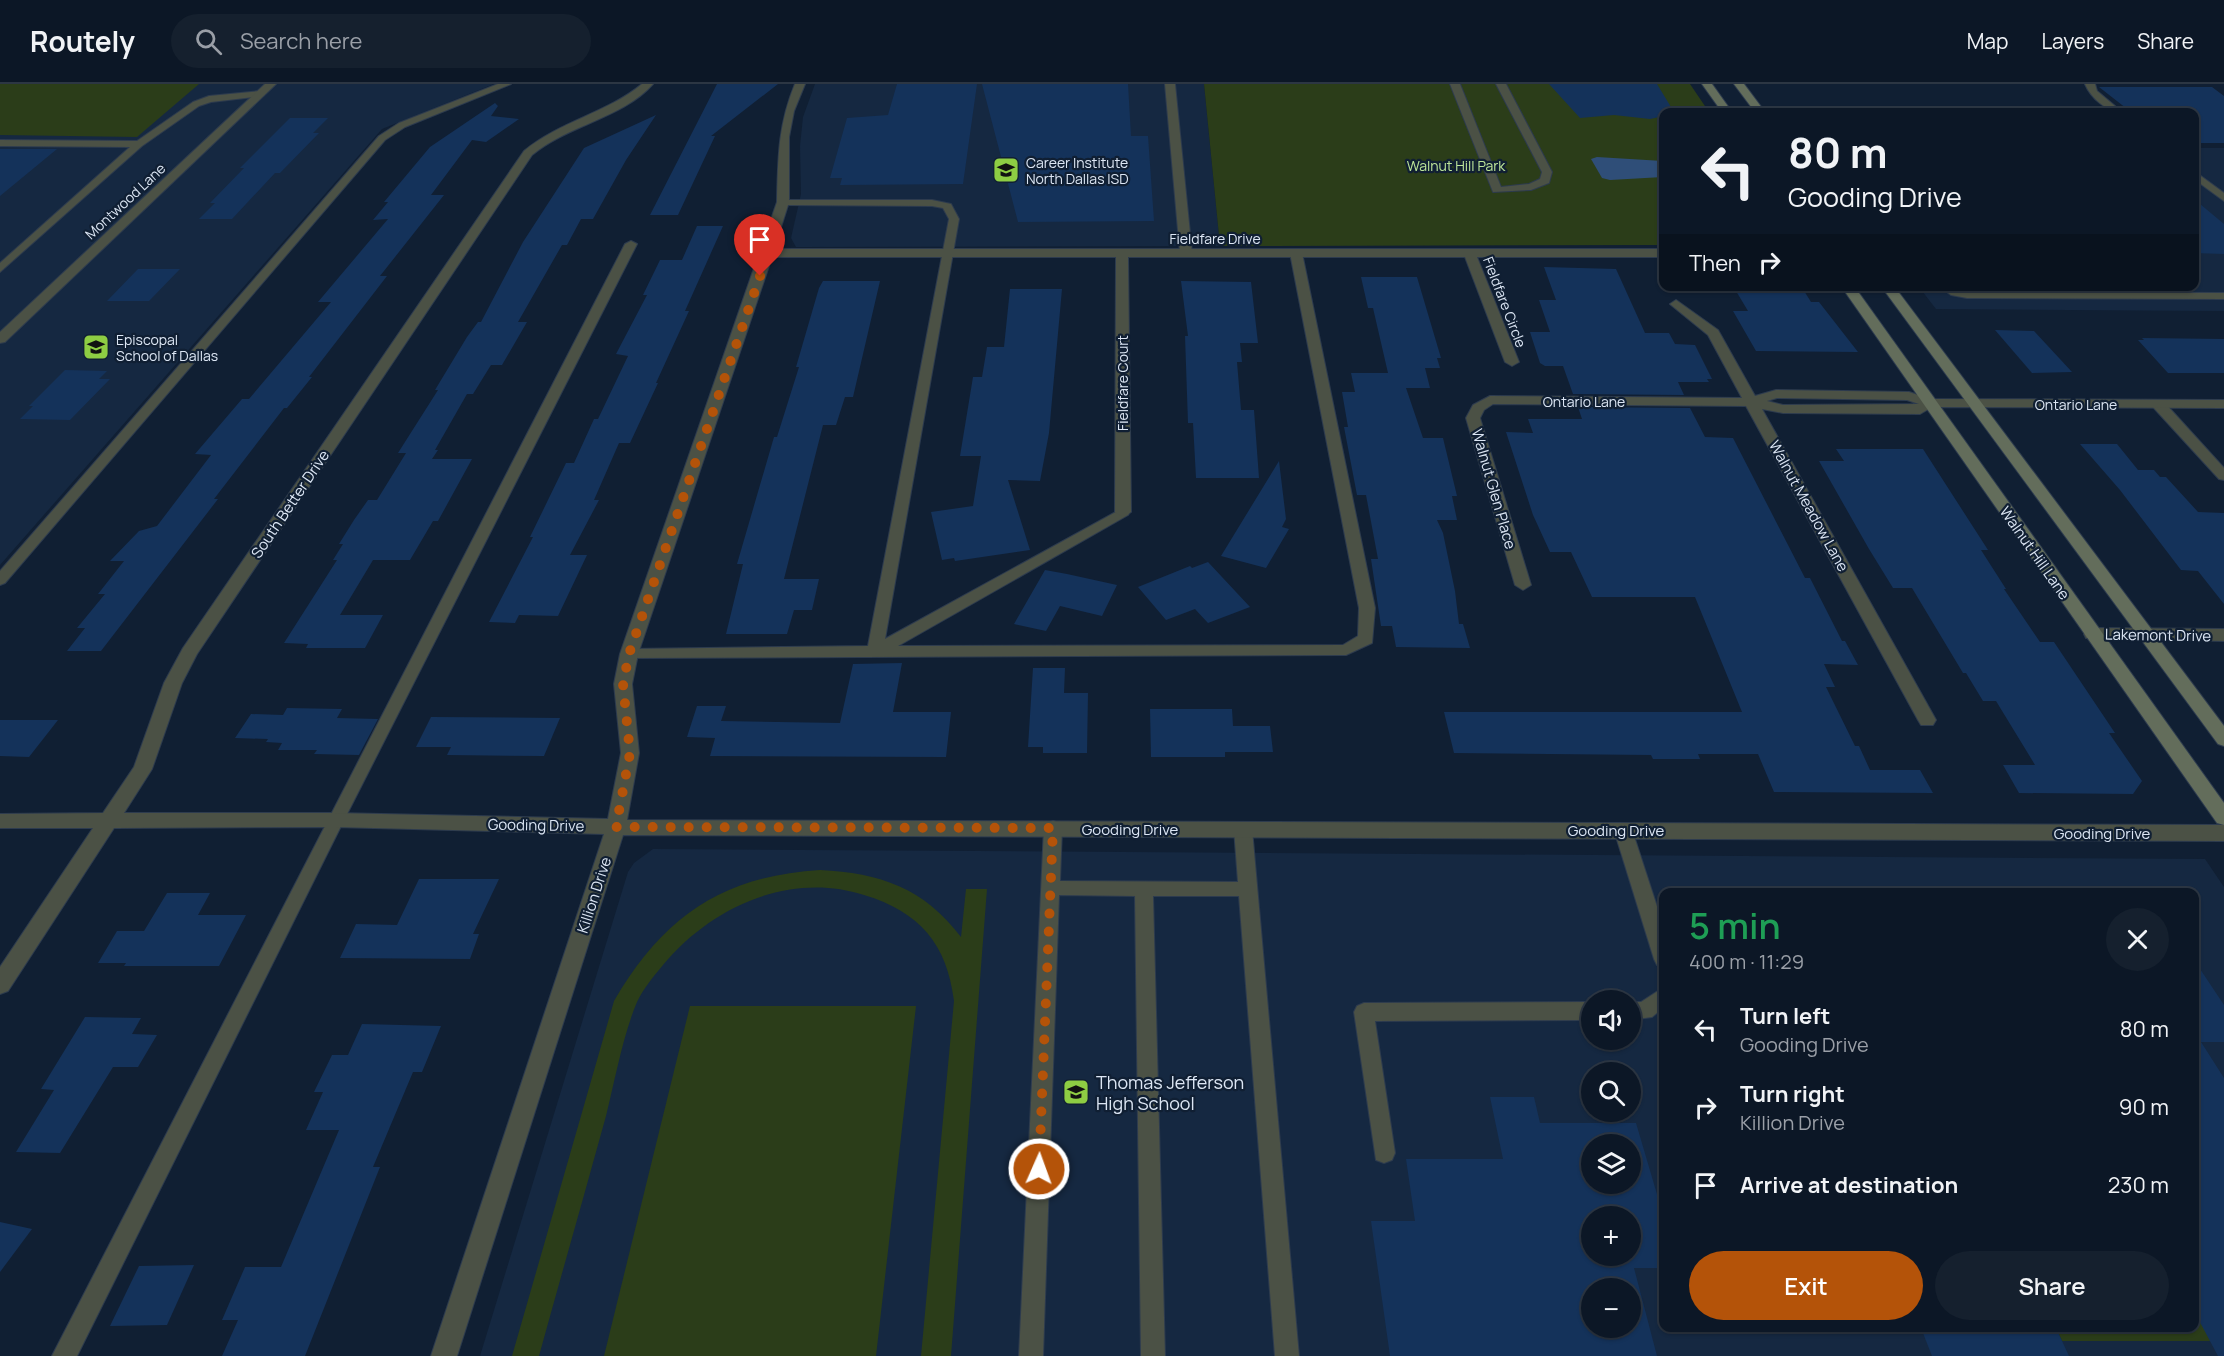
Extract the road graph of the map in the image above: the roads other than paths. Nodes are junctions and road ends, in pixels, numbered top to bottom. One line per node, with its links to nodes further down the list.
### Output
1 (271, 84): 11 (street, Montwood Lane)
2 (506, 84): 45 (lane)
3 (648, 84): 57 (street, South Better Drive)
4 (800, 84): 19 (street, Killion Drive)
5 (1170, 84): 24 (lane)
6 (1455, 84): 7 (lane)
7 (1501, 84)
8 (1707, 84): 12 (main road)
9 (1739, 84): 13 (main road)
10 (2090, 84): 14 (lane)
11 (260, 94): 16 (lane); 35 (street, Montwood Lane)
12 (1724, 108)
13 (1757, 108)
14 (2113, 108)
15 (0, 143): 16 (lane)
16 (139, 144): 28 (lane)
17 (2199, 178): 18 (lane)
18 (2224, 198)
19 (783, 202): 21 (street, Killion Drive); 22 (lane)
20 (631, 243): 55 (lane)
21 (767, 253): 22 (street, Fieldfare Drive); 51 (street, Killion Drive)
22 (947, 253): 23 (street, Fieldfare Drive); 50 (lane)
23 (1122, 253): 24 (street, Fieldfare Drive); 44 (street, Fieldfare Court)
24 (1186, 253): 25 (street, Fieldfare Drive)
25 (1296, 253): 26 (street, Fieldfare Drive); 50 (lane)
26 (1470, 253): 27 (street, Fieldfare Drive); 36 (street, Fieldfare Circle)
27 (1659, 253)
28 (0, 269)
29 (1850, 291): 39 (main road, Walnut Hill Lane)
30 (1891, 291): 40 (main road)
31 (1952, 291): 32 (lane)
32 (2000, 291): 33 (lane)
33 (2224, 296)
34 (1676, 304): 38 (street, Walnut Meadow Lane)
35 (0, 339)
36 (1512, 362)
37 (1490, 400): 38 (street, Ontario Lane); 46 (street, Walnut Glen Place)
38 (1751, 402): 39 (street, Ontario Lane); 52 (street, Walnut Meadow Lane)
39 (1929, 404): 40 (street, Ontario Lane); 47 (main road, Walnut Hill Lane)
40 (1973, 404): 41 (street, Ontario Lane); 48 (main road)
41 (2158, 404): 42 (street, Ontario Lane); 43 (lane)
42 (2224, 404)
43 (2224, 476)
44 (1122, 512): 50 (lane)
45 (0, 580)
46 (1522, 585)
47 (2092, 634): 48 (street, Lakemont Drive); 54 (main road, Walnut Hill Lane)
48 (2146, 635): 49 (street, Lakemont Drive); 53 (main road)
49 (2224, 635)
50 (875, 651): 51 (lane)
51 (629, 654): 58 (street, Killion Drive)
52 (1927, 720)
53 (2224, 739)
54 (2224, 818)
55 (334, 820): 57 (street, Gooding Drive); 58 (street, Gooding Drive); 72 (lane)
56 (0, 821): 57 (street, Gooding Drive)
57 (109, 821): 67 (street, South Better Drive)
58 (616, 827): 59 (street, Gooding Drive); 73 (street, Killion Drive)
59 (1053, 828): 60 (street, Gooding Drive); 63 (lane)
60 (1243, 829): 61 (street, Gooding Drive); 65 (lane)
61 (1623, 830): 62 (street, Gooding Drive); 66 (lane)
62 (2224, 833)
63 (1050, 888): 64 (lane); 74 (lane)
64 (1144, 888): 65 (lane); 75 (lane)
65 (1248, 889): 76 (lane)
66 (1659, 943)
67 (0, 985)
68 (1659, 999): 70 (lane)
69 (1581, 1011): 71 (lane)
70 (1641, 1011)
71 (1384, 1153)
72 (64, 1356)
73 (444, 1356)
74 (1031, 1356)
75 (1153, 1356)
76 (1287, 1356)

